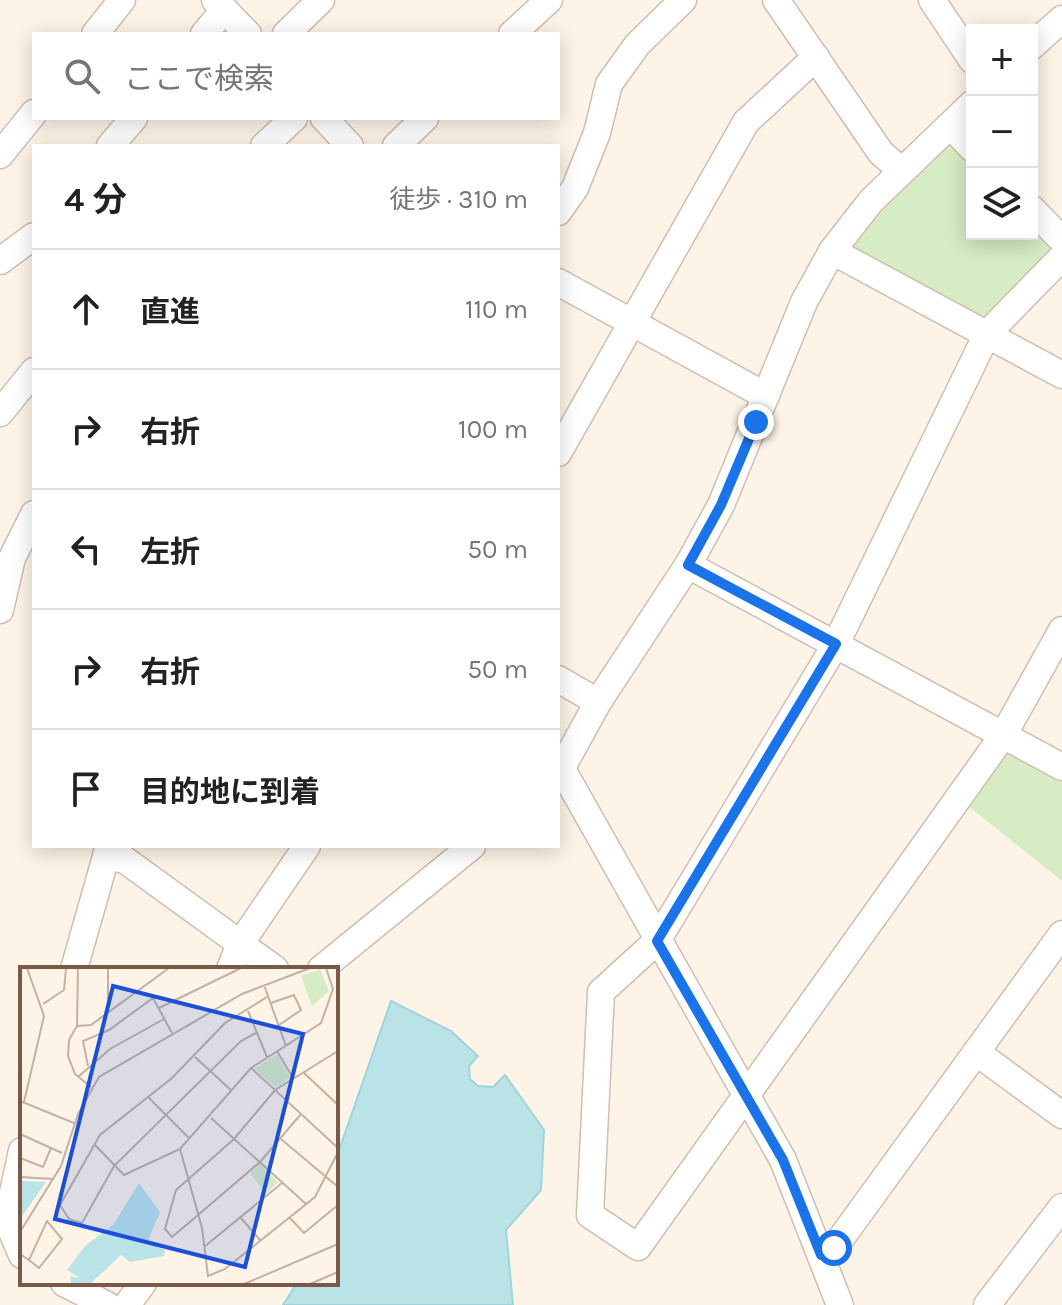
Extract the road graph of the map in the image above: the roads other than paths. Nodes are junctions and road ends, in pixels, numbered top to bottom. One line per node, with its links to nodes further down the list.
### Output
1 (122, 0): 9 (street)
2 (321, 0): 12 (street)
3 (549, 0): 13 (street)
4 (683, 0): 31 (street)
5 (776, 0): 16 (street)
6 (932, 0): 15 (street)
7 (220, 5): 10 (street); 11 (street)
8 (1062, 19): 14 (street)
9 (97, 32)
10 (205, 32)
11 (246, 32)
12 (288, 32)
13 (514, 32)
14 (1038, 41)
15 (966, 51)
16 (816, 57): 30 (street); 39 (street)
17 (966, 110): 23 (street)
18 (32, 115): 25 (street)
19 (132, 120): 26 (street)
20 (292, 120): 27 (street)
21 (326, 120): 28 (street)
22 (423, 120): 29 (street)
23 (951, 126): 24 (street); 30 (street)
24 (966, 142)
25 (3, 144)
26 (112, 144)
27 (266, 144)
28 (348, 144)
29 (398, 144)
30 (902, 171): 35 (street)
31 (560, 209)
32 (1038, 215): 34 (street)
33 (32, 237): 37 (street)
34 (1062, 240)
35 (832, 251): 40 (street); 43 (street)
36 (1062, 257): 40 (street)
37 (0, 261)
38 (560, 283): 39 (street)
39 (631, 324): 43 (street); 45 (street)
40 (987, 334): 42 (street); 51 (street)
41 (32, 373): 44 (street)
42 (1062, 375)
43 (766, 396): 48 (street)
44 (0, 413)
45 (560, 449)
46 (32, 517): 47 (street)
47 (6, 555): 49 (street)
48 (688, 565): 51 (street); 53 (street)
49 (0, 610)
50 (1062, 630): 54 (street)
51 (836, 644): 54 (street); 61 (street)
52 (560, 680): 53 (street)
53 (598, 702): 56 (street)
54 (1004, 734): 55 (street); 68 (street)
55 (1062, 767)
56 (560, 773): 61 (street)
57 (306, 848): 62 (street)
58 (470, 848): 66 (street)
59 (108, 851): 62 (street); 63 (street)
60 (1062, 934): 67 (street)
61 (657, 941): 68 (street); 68 (street)
62 (240, 944): 64 (street); 65 (street)
63 (75, 967)
64 (231, 967)
65 (272, 967)
66 (323, 967)
67 (976, 1052): 69 (street); 73 (street)
68 (747, 1097): 73 (street)
69 (1062, 1115)
70 (20, 1160): 72 (street)
71 (1062, 1207): 79 (street)
72 (20, 1250)
73 (821, 1255): 78 (street)
74 (68, 1285): 76 (street)
75 (142, 1285): 77 (street)
76 (107, 1305)
77 (127, 1305)
78 (840, 1305)
79 (987, 1305)

